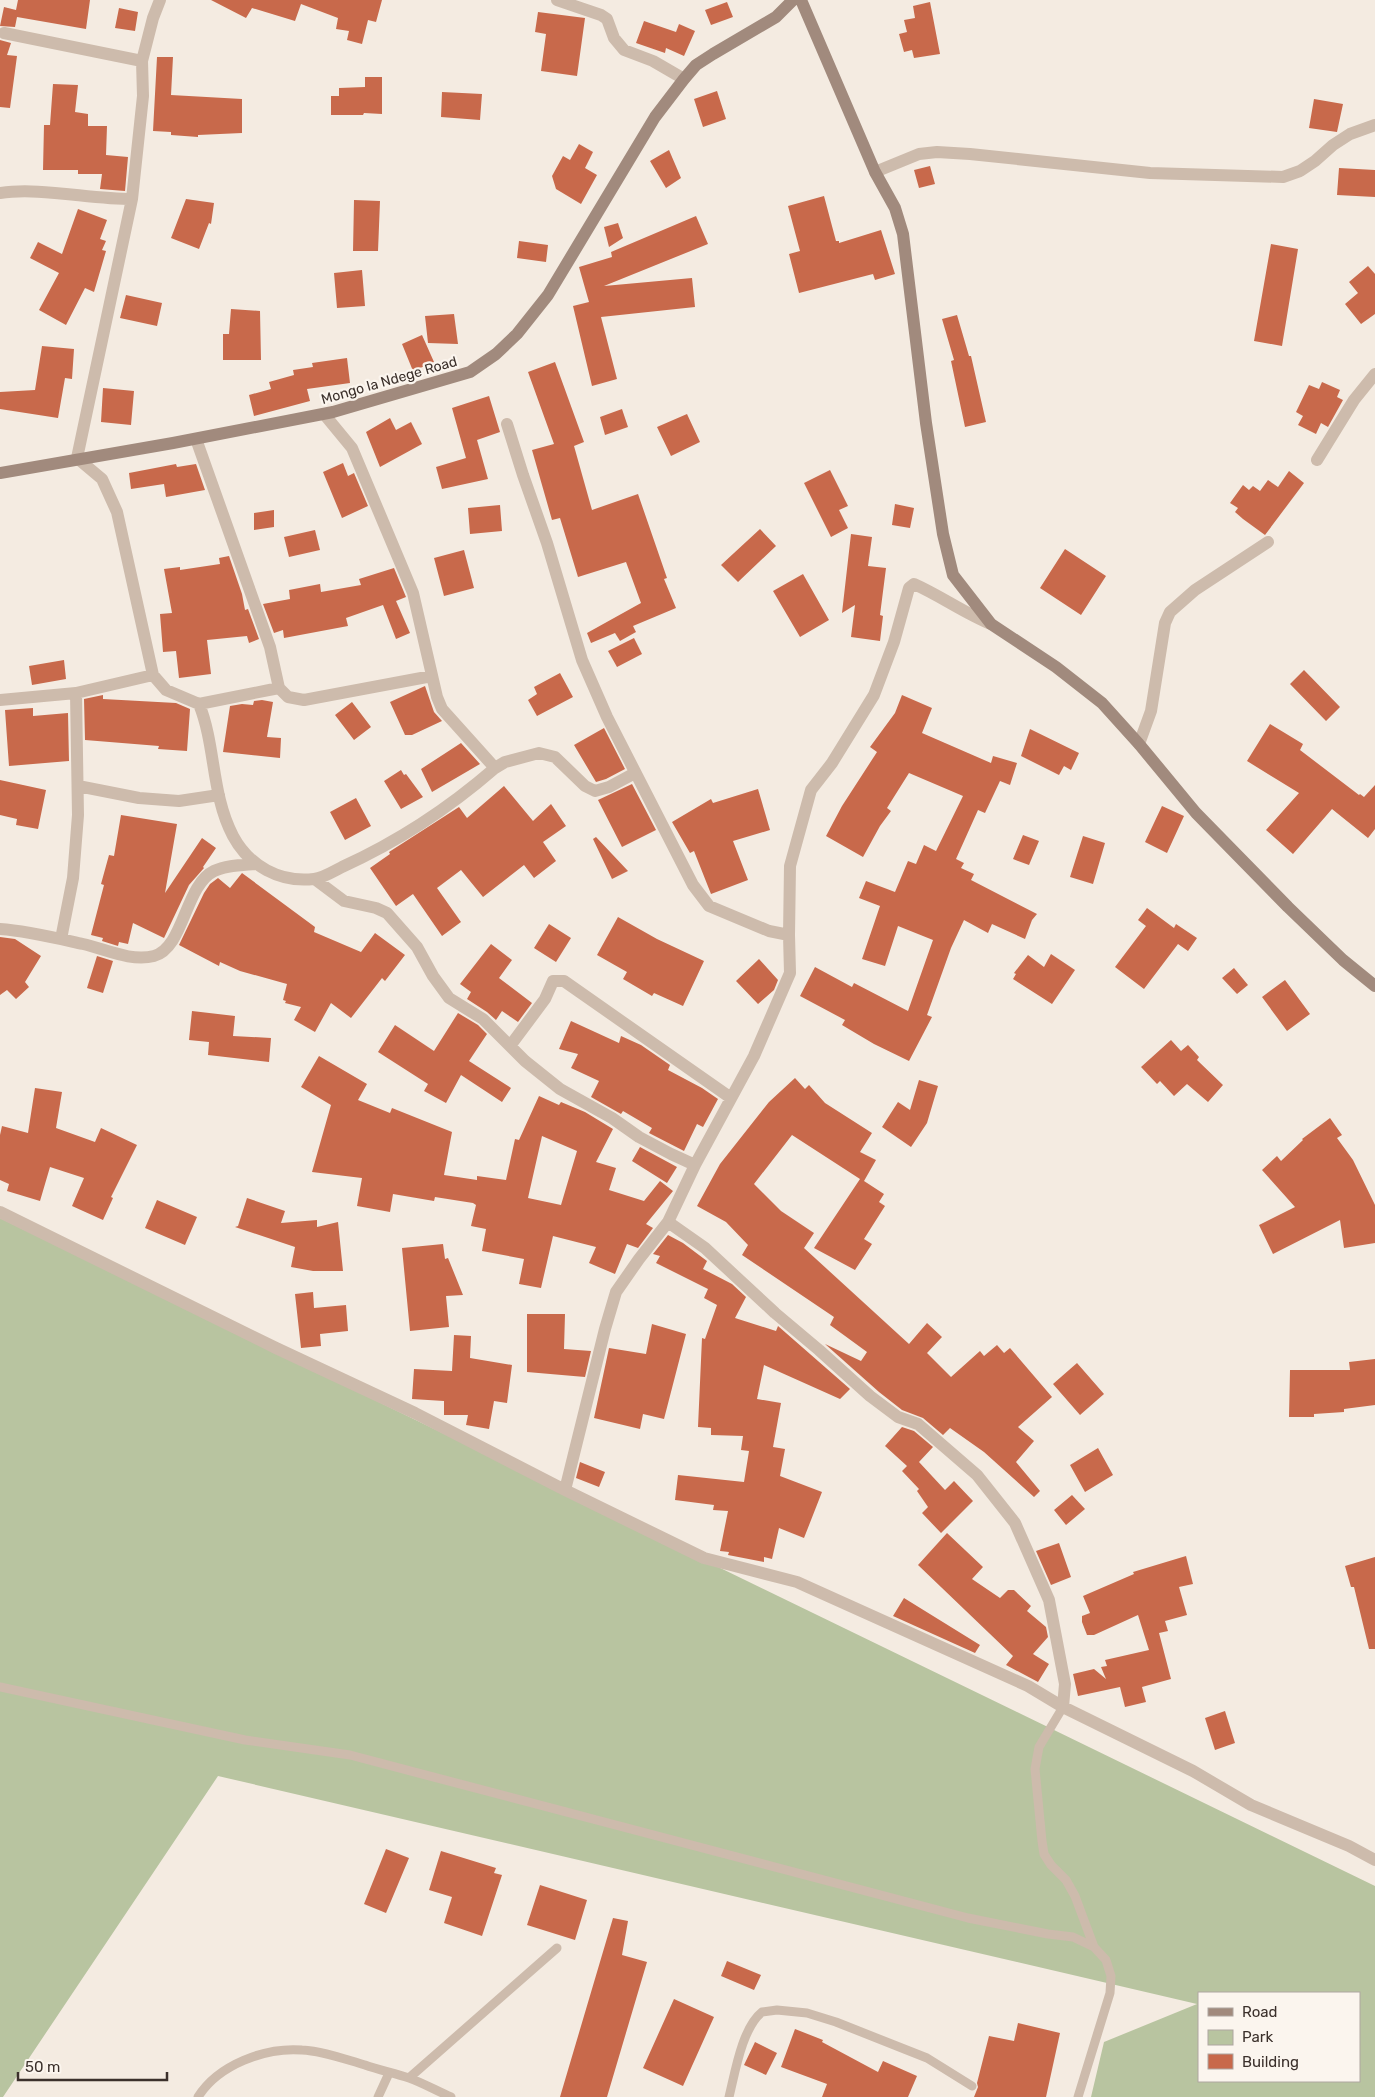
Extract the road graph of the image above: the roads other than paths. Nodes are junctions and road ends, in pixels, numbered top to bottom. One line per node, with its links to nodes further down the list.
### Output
1 (160, 0): 6 (street)
2 (557, 0): 7 (street)
3 (793, 0): 7 (street, Mongo la Ndege Road)
4 (801, 0): 9 (street)
5 (4, 33): 6 (street)
6 (142, 61): 11 (street)
7 (684, 79): 13 (street, Mongo la Ndege Road)
8 (1375, 125): 9 (street)
9 (874, 172): 20 (street)
10 (0, 193): 11 (street)
11 (132, 200): 16 (street)
12 (1375, 374): 17 (street)
13 (324, 414): 15 (street, Mongo la Ndege Road); 22 (street)
14 (507, 424): 29 (street)
15 (196, 439): 16 (street, Mongo la Ndege Road); 23 (street)
16 (77, 458): 18 (street, Mongo la Ndege Road); 21 (street)
17 (1317, 460)
18 (0, 472)
19 (1268, 542): 27 (street)
20 (991, 624): 27 (street); 35 (street)
21 (153, 675): 24 (street); 26 (street)
22 (432, 676): 23 (street); 28 (street)
23 (279, 688): 26 (street)
24 (76, 693): 25 (street); 30 (street)
25 (0, 700)
26 (198, 704): 31 (street)
27 (1139, 744): 37 (street)
28 (495, 768): 29 (street); 33 (street)
29 (635, 773): 35 (street)
30 (78, 786): 31 (street); 36 (street)
31 (219, 795): 32 (street)
32 (255, 864): 33 (street); 36 (street)
33 (316, 880): 38 (street)
34 (0, 929): 36 (street)
35 (789, 935): 39 (street)
36 (60, 939)
37 (1375, 986)
38 (510, 1046): 39 (street); 40 (street)
39 (731, 1098): 40 (street)
40 (696, 1165): 42 (street)
41 (0, 1212): 43 (street)
42 (668, 1222): 43 (street); 45 (street)
43 (565, 1490): 45 (street)
44 (0, 1688): 47 (lane)
45 (1063, 1707): 46 (street); 47 (lane)
46 (1375, 1860)
47 (1094, 1947): 56 (lane)
48 (557, 1948): 50 (lane)
49 (389, 2073): 50 (lane); 52 (lane); 53 (lane)
50 (409, 2078): 54 (lane)
51 (972, 2086): 55 (lane)
52 (198, 2097)
53 (378, 2097)
54 (451, 2097)
55 (729, 2097)
56 (1078, 2097)

